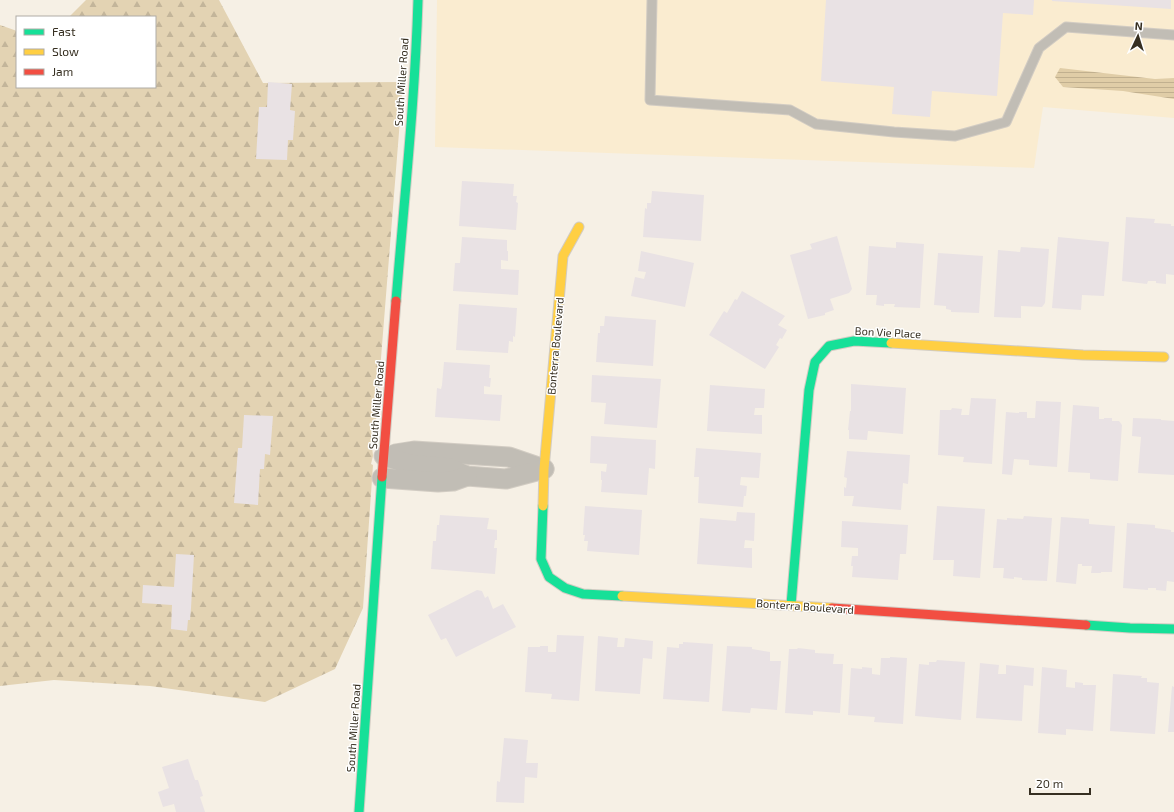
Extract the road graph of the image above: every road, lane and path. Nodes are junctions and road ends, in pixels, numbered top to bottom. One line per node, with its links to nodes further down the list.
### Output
1 (418, 0): 6 (street, South Miller Road)
2 (652, 0): 3 (lane)
3 (1174, 35)
4 (579, 227): 7 (street, Bonterra Boulevard)
5 (1164, 357): 10 (street, Bon Vie Place)
6 (384, 456): 7 (street); 8 (street); 9 (street, South Miller Road)
7 (544, 469): 8 (street); 10 (street, Bonterra Boulevard)
8 (467, 476): 9 (street)
9 (382, 478): 12 (street, South Miller Road)
10 (790, 604): 11 (street, Bonterra Boulevard)
11 (1174, 629)
12 (359, 812)

